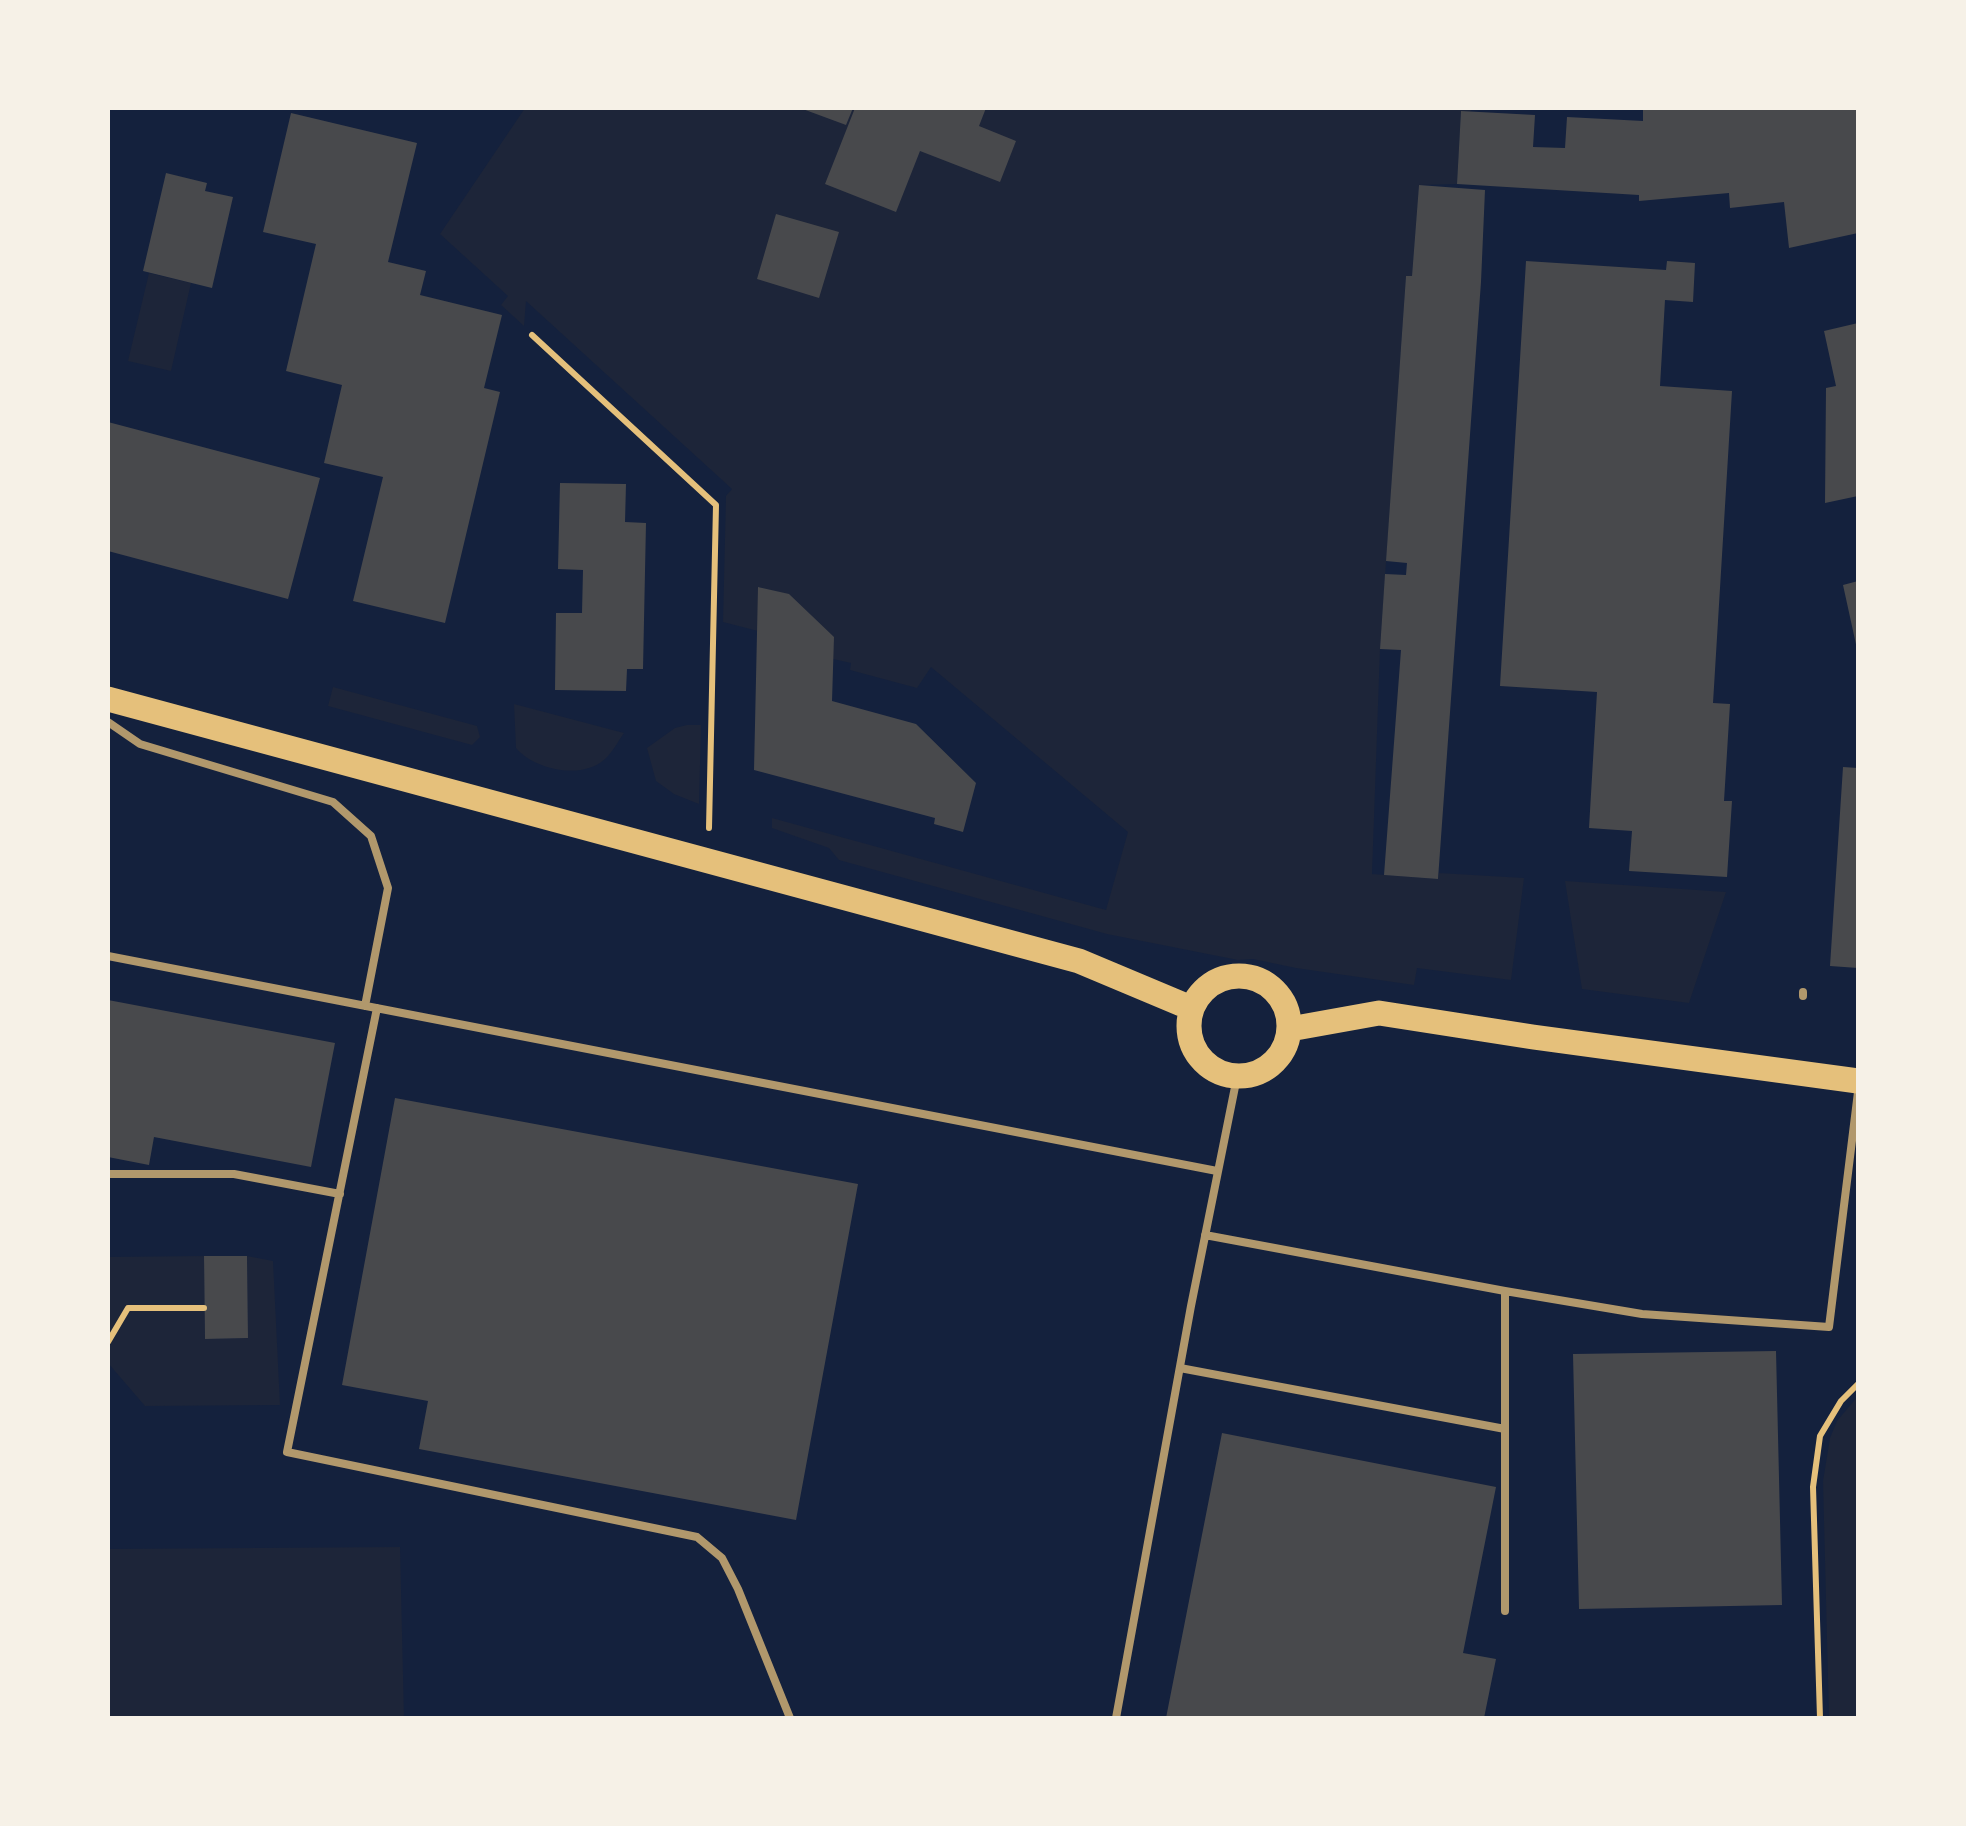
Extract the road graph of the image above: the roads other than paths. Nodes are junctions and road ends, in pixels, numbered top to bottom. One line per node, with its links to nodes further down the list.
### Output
1 (108, 700): 6 (main road)
2 (108, 722): 4 (lane)
3 (108, 956): 4 (lane)
4 (364, 1006): 5 (lane)
5 (377, 1008): 11 (lane); 13 (lane)
6 (1191, 1008): 7 (main road); 8 (main road)
7 (1290, 1029): 8 (main road); 9 (main road)
8 (1237, 1077): 11 (lane)
9 (1858, 1081)
10 (1858, 1092): 15 (lane)
11 (1217, 1171): 14 (lane)
12 (108, 1174): 13 (lane)
13 (340, 1194): 19 (lane)
14 (1205, 1234): 15 (lane); 16 (lane)
15 (1504, 1291): 17 (lane)
16 (1180, 1368): 17 (lane); 20 (lane)
17 (1505, 1429): 18 (lane)
18 (1505, 1612)
19 (790, 1718)
20 (1116, 1718)

